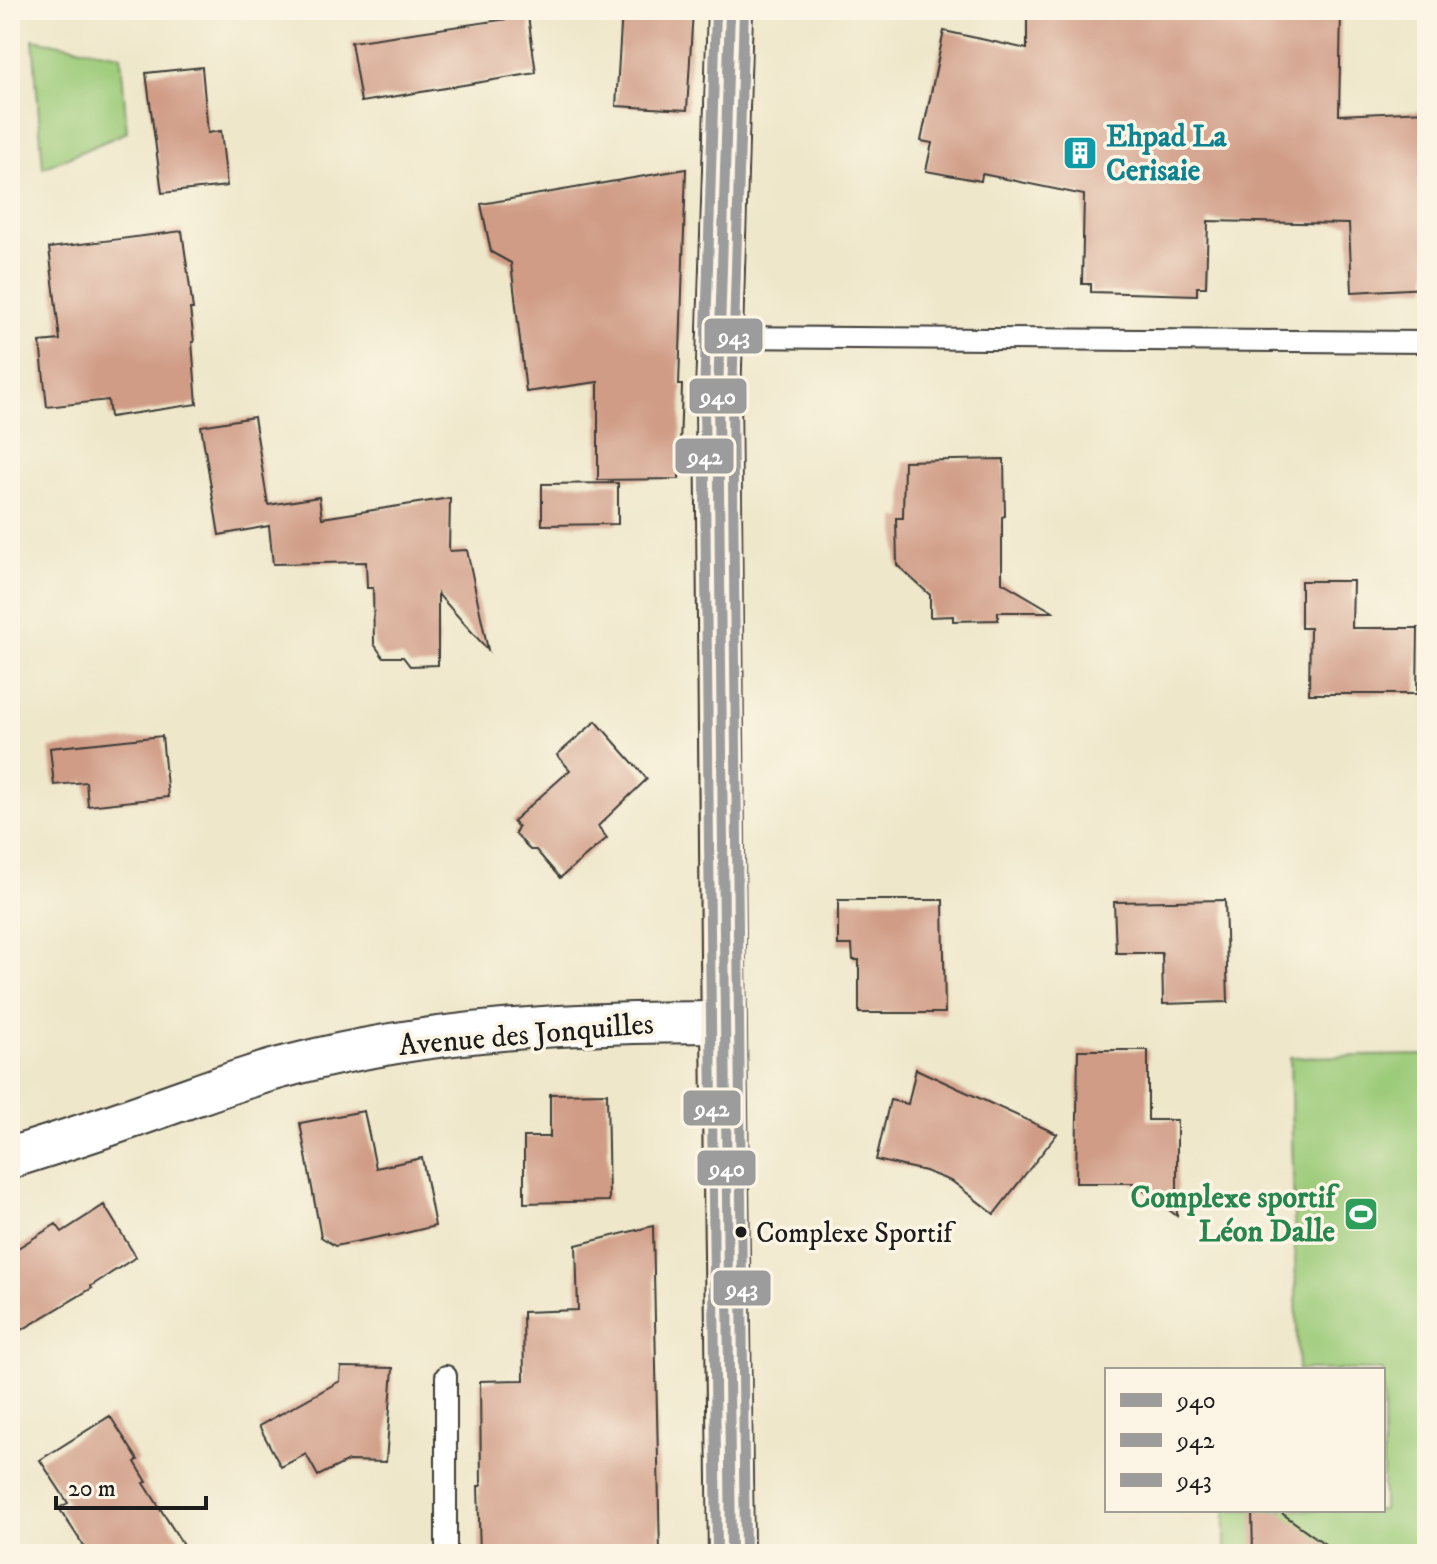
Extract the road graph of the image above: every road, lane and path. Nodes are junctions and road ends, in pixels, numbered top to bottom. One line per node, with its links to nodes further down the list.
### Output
1 (730, 10): 2 (street)
2 (718, 337): 3 (lane); 4 (street)
3 (1427, 342)
4 (724, 1022): 5 (street, Avenue des Jonquilles); 8 (street)
5 (10, 1158)
6 (446, 1376): 7 (lane)
7 (446, 1554)
8 (731, 1554)

